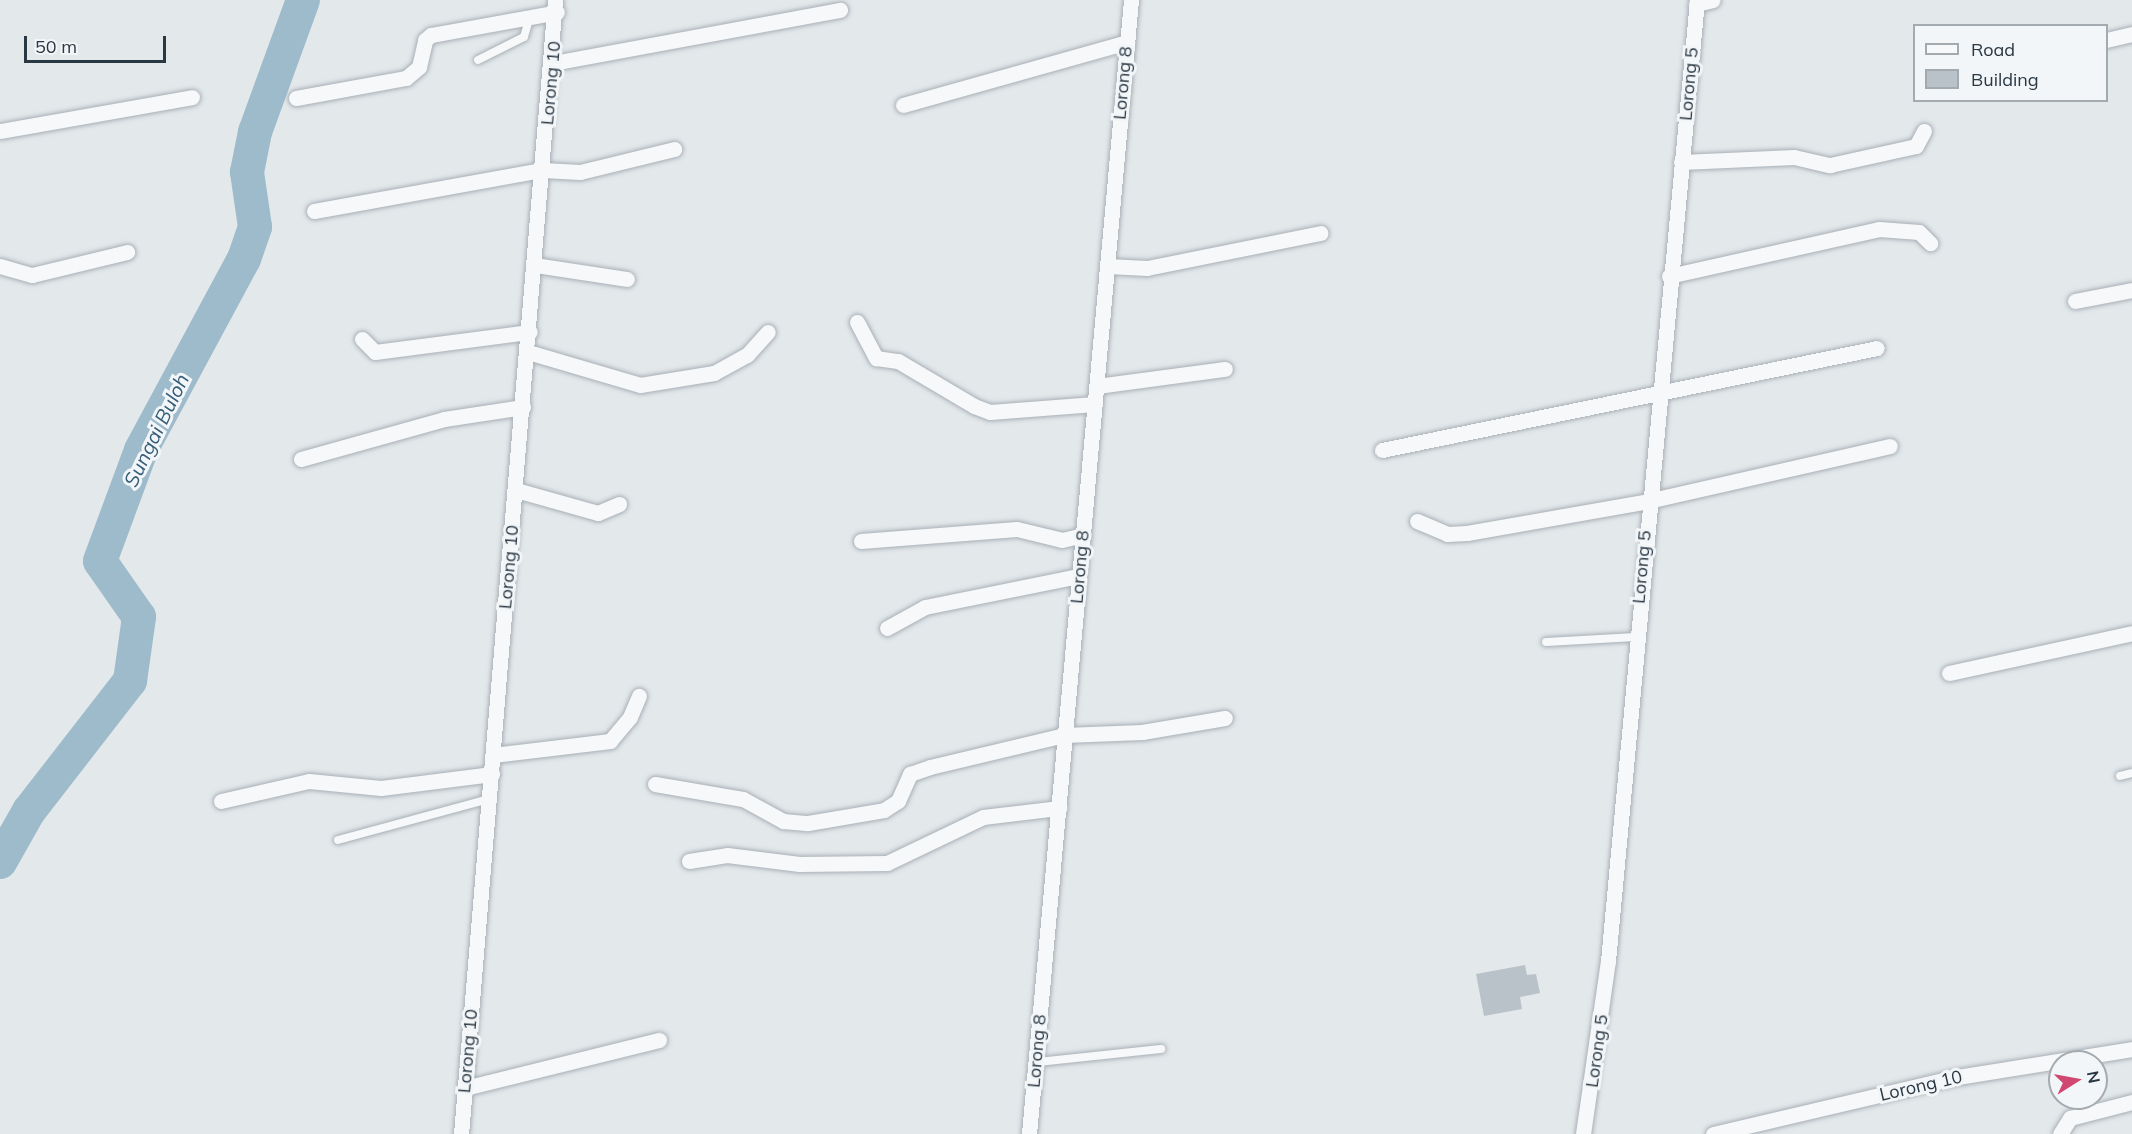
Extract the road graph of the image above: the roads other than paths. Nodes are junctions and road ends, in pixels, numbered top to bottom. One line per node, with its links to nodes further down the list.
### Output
1 (1131, 0): 9 (street, Lorong 8)
2 (1713, 0): 3 (street)
3 (1696, 2): 18 (street, Lorong 5)
4 (556, 6): 6 (street); 11 (street, Lorong 10)
5 (840, 10): 11 (street)
6 (529, 19): 10 (lane); 13 (street)
7 (2132, 33): 8 (street)
8 (2108, 39)
9 (1127, 42): 14 (street); 26 (street, Lorong 8)
10 (478, 60)
11 (553, 63): 19 (street, Lorong 10)
12 (192, 97): 15 (street)
13 (296, 98)
14 (903, 105)
15 (0, 131)
16 (1924, 131): 18 (street)
17 (674, 149): 19 (street)
18 (1682, 162): 27 (street, Lorong 5)
19 (543, 170): 20 (street); 24 (street, Lorong 10)
20 (314, 211)
21 (1320, 233): 26 (street)
22 (1930, 243): 27 (street)
23 (127, 252): 25 (street)
24 (535, 265): 28 (street); 32 (street, Lorong 10)
25 (0, 266)
26 (1107, 266): 38 (street, Lorong 8)
27 (1669, 276): 39 (street, Lorong 5)
28 (627, 279)
29 (2132, 290): 30 (street)
30 (2075, 301)
31 (857, 322): 40 (street)
32 (530, 332): 34 (street); 36 (street, Lorong 10)
33 (768, 332): 36 (street)
34 (362, 339)
35 (1877, 348): 39 (street)
36 (528, 352): 41 (street, Lorong 10)
37 (1225, 369): 38 (street)
38 (1096, 386): 40 (street, Lorong 8)
39 (1658, 391): 43 (street); 46 (street, Lorong 5)
40 (1095, 404): 49 (street, Lorong 8)
41 (523, 407): 44 (street); 45 (street, Lorong 10)
42 (1890, 446): 46 (street)
43 (1382, 450)
44 (301, 459)
45 (516, 490): 47 (street); 60 (street, Lorong 10)
46 (1648, 501): 48 (street); 54 (street, Lorong 5)
47 (619, 504)
48 (1417, 521)
49 (1083, 536): 50 (street); 51 (street, Lorong 8)
50 (861, 541)
51 (1079, 576): 52 (street); 59 (street, Lorong 8)
52 (887, 628)
53 (2132, 633): 56 (street)
54 (1636, 638): 55 (lane); 79 (street, Lorong 5)
55 (1546, 642)
56 (1949, 673)
57 (639, 696): 60 (street)
58 (1224, 718): 59 (street)
59 (1064, 735): 64 (street); 67 (street, Lorong 8)
60 (493, 755): 62 (street, Lorong 10)
61 (2132, 772): 63 (lane)
62 (492, 774): 65 (street, Lorong 10); 66 (street)
63 (2120, 776)
64 (655, 784)
65 (490, 798): 68 (lane); 74 (street, Lorong 10)
66 (221, 801)
67 (1059, 808): 69 (street); 73 (street, Lorong 8)
68 (338, 840)
69 (689, 861)
70 (659, 1040): 74 (street)
71 (1161, 1049): 73 (lane)
72 (2132, 1049): 80 (street, Lorong 10)
73 (1037, 1062): 78 (street, Lorong 8)
74 (465, 1088): 77 (street, Lorong 10)
75 (2132, 1102): 76 (street)
76 (2060, 1132)
77 (461, 1134)
78 (1029, 1134)
79 (1583, 1134)
80 (1713, 1134)

